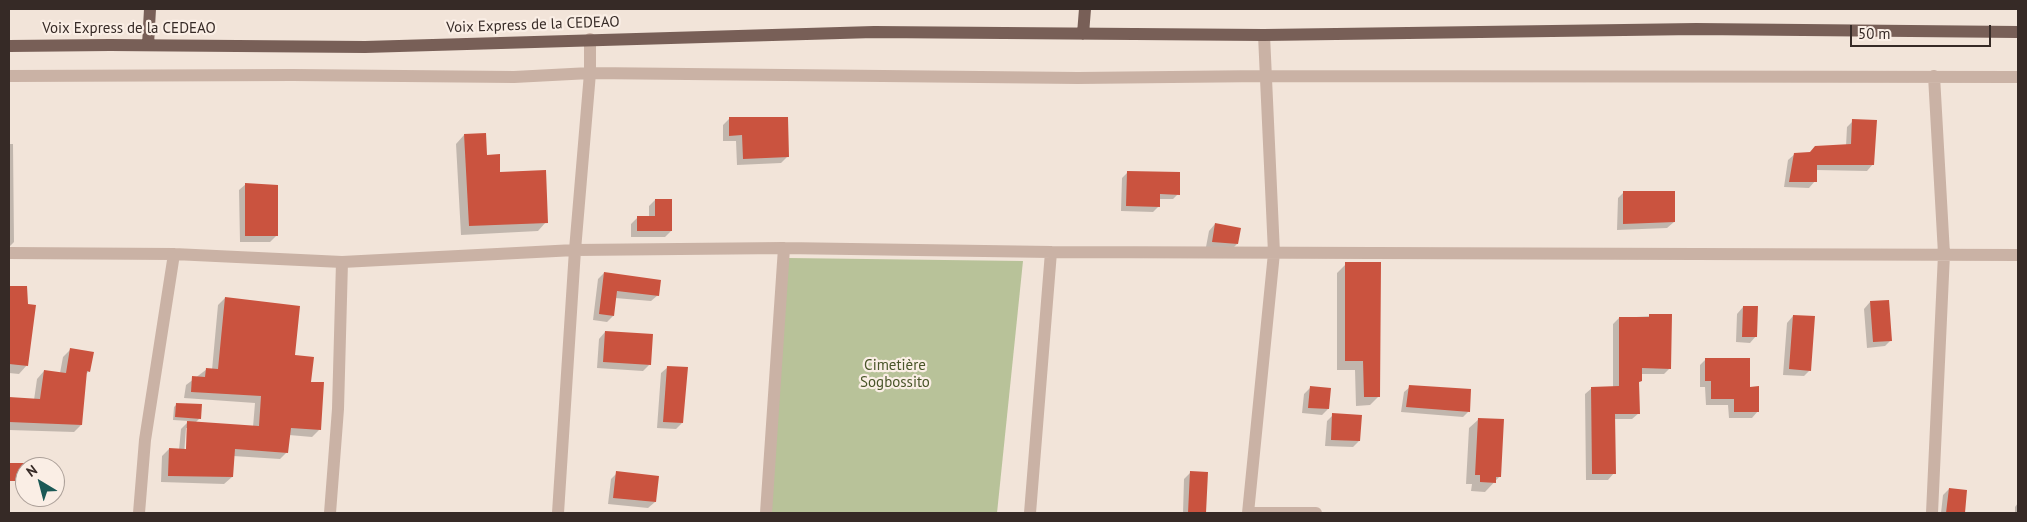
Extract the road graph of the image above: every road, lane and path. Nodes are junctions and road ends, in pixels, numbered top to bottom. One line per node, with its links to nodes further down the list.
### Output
1 (150, 9): 7 (main road)
2 (1085, 9): 4 (main road)
3 (2018, 32): 5 (main road, Voix Express de la CEDEAO)
4 (1083, 34): 5 (main road, Voix Express de la CEDEAO); 6 (main road, Voix Express de la CEDEAO)
5 (1264, 35): 11 (street)
6 (590, 39): 7 (main road, Voix Express de la CEDEAO); 9 (street)
7 (148, 45): 8 (main road, Voix Express de la CEDEAO)
8 (9, 46)
9 (590, 73): 10 (street); 11 (street); 15 (street)
10 (9, 76)
11 (1265, 76): 12 (street); 18 (street)
12 (1934, 76): 13 (street); 20 (street)
13 (2018, 77)
14 (784, 248): 15 (street); 16 (street); 26 (street)
15 (575, 250): 22 (street); 25 (street)
16 (1051, 252): 18 (street); 27 (street)
17 (9, 253): 19 (street)
18 (1274, 253): 20 (street); 28 (street)
19 (174, 254): 22 (street); 23 (street)
20 (1944, 254): 21 (street); 30 (street)
21 (2018, 255)
22 (342, 262): 24 (street)
23 (139, 513)
24 (330, 513)
25 (558, 513)
26 (766, 513)
27 (1030, 513)
28 (1248, 513): 29 (street)
29 (1316, 513)
30 (1932, 513)

